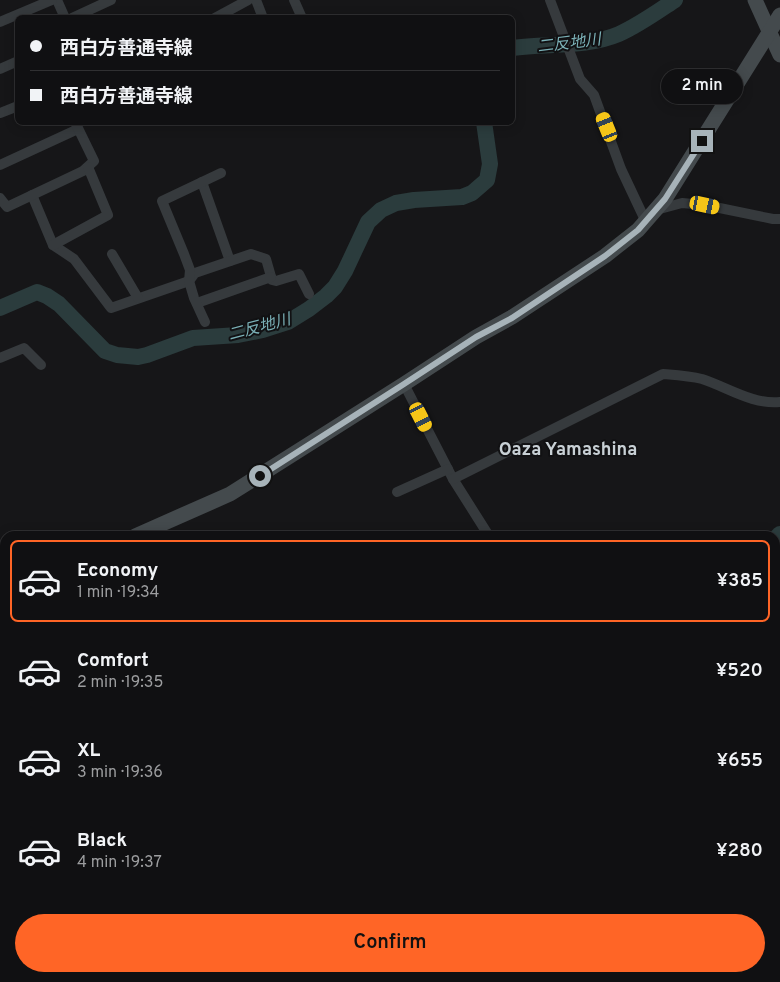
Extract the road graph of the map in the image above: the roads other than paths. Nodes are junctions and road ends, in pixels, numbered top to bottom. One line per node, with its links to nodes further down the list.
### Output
1 (52, 0): 9 (street)
2 (57, 0): 10 (street)
3 (111, 0): 11 (street)
4 (248, 0): 12 (street)
5 (256, 0): 13 (street)
6 (294, 0): 14 (street)
7 (550, 0): 31 (street)
8 (755, 0): 18 (main road)
9 (17, 15)
10 (64, 15)
11 (78, 15)
12 (220, 15)
13 (262, 15)
14 (301, 15)
15 (780, 15): 18 (main road)
16 (15, 16): 17 (street)
17 (0, 22)
18 (769, 31): 19 (main road); 31 (main road)
19 (780, 54)
20 (15, 62): 21 (street)
21 (0, 69)
22 (15, 107): 23 (street)
23 (0, 113)
24 (77, 126): 25 (street); 26 (street)
25 (0, 165)
26 (88, 167): 29 (street); 33 (street)
27 (221, 173): 28 (street)
28 (202, 182): 35 (street); 37 (street)
29 (32, 195): 30 (street); 33 (street)
30 (0, 198)
31 (651, 216): 32 (street); 44 (main road)
32 (780, 219)
33 (53, 245): 39 (street)
34 (112, 254): 39 (street)
35 (230, 261): 36 (street); 37 (street)
36 (271, 277): 38 (street); 40 (street)
37 (189, 281): 39 (street); 40 (street)
38 (309, 294)
39 (138, 298)
40 (197, 303): 41 (street)
41 (205, 322)
42 (0, 358): 43 (street)
43 (41, 365)
44 (404, 384): 46 (street); 49 (main road)
45 (780, 402): 47 (street)
46 (448, 469): 47 (street); 48 (street)
47 (453, 479): 50 (street)
48 (397, 492)
49 (145, 531)
50 (486, 531)

